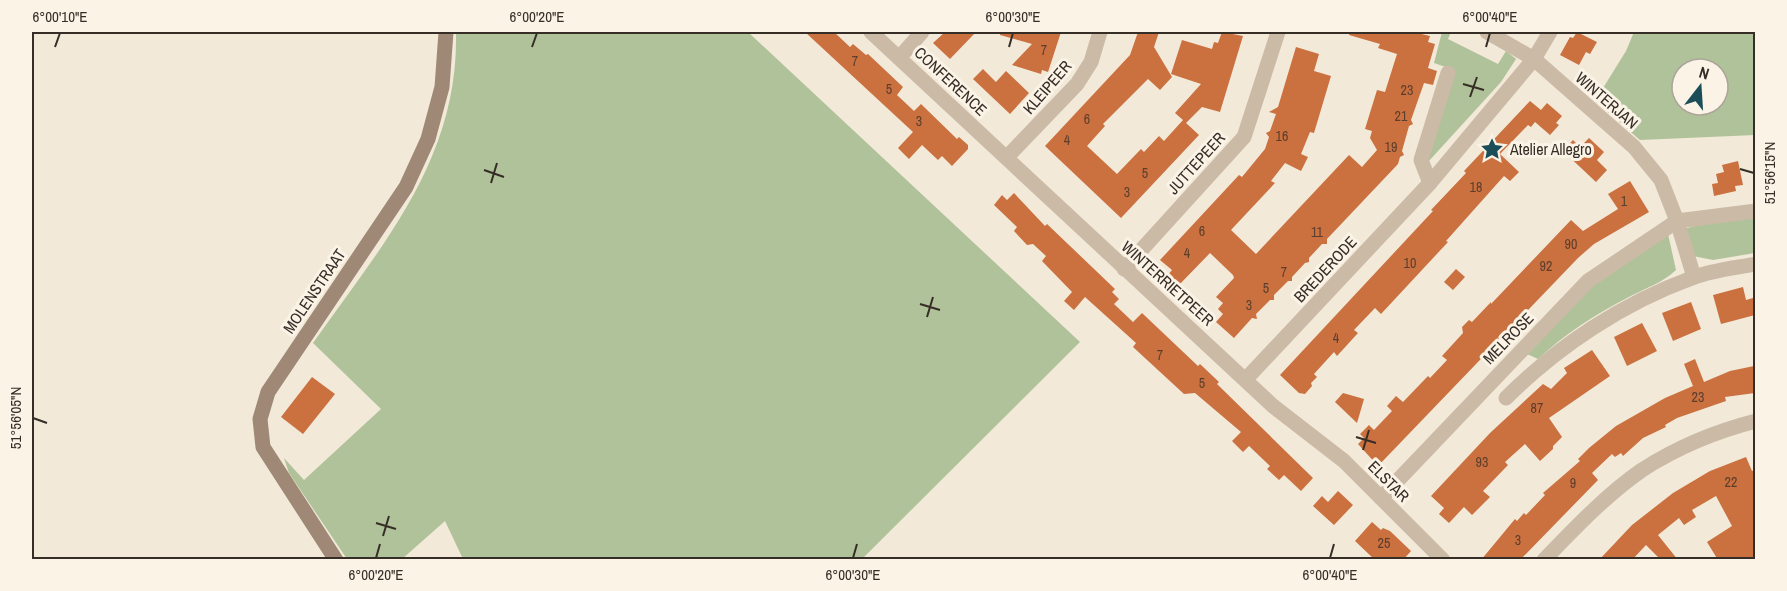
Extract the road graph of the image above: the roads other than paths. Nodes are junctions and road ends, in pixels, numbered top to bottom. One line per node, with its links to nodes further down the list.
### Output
1 (446, 32): 23 (street, MOLENSTRAAT)
2 (871, 32): 8 (street, CONFERENCE)
3 (922, 32): 8 (street)
4 (1100, 32): 11 (street, KLEIPEER)
5 (1278, 32): 16 (street, JUTTEPEER)
6 (1486, 32): 9 (street, WINTERJAN)
7 (1550, 32): 9 (street, BREDERODE)
8 (899, 58): 11 (street, CONFERENCE)
9 (1534, 59): 12 (street, BREDERODE); 14 (street, WINTERJAN)
10 (1448, 73): 12 (street)
11 (1007, 158): 16 (street, WINTERRIETPEER)
12 (1430, 183): 18 (street, BREDERODE)
13 (1755, 211): 14 (street, MELROSE)
14 (1677, 221): 17 (street); 22 (street, MELROSE)
15 (1755, 264): 17 (street)
16 (1124, 268): 18 (street, WINTERRIETPEER)
17 (1694, 277): 19 (street)
18 (1246, 380): 21 (street, WINTERRIETPEER)
19 (1506, 398)
20 (1755, 421): 25 (street)
21 (1305, 434): 22 (street, ELSTAR)
22 (1380, 498): 24 (street, ELSTAR)
23 (336, 560)
24 (1443, 560)
25 (1544, 560)

